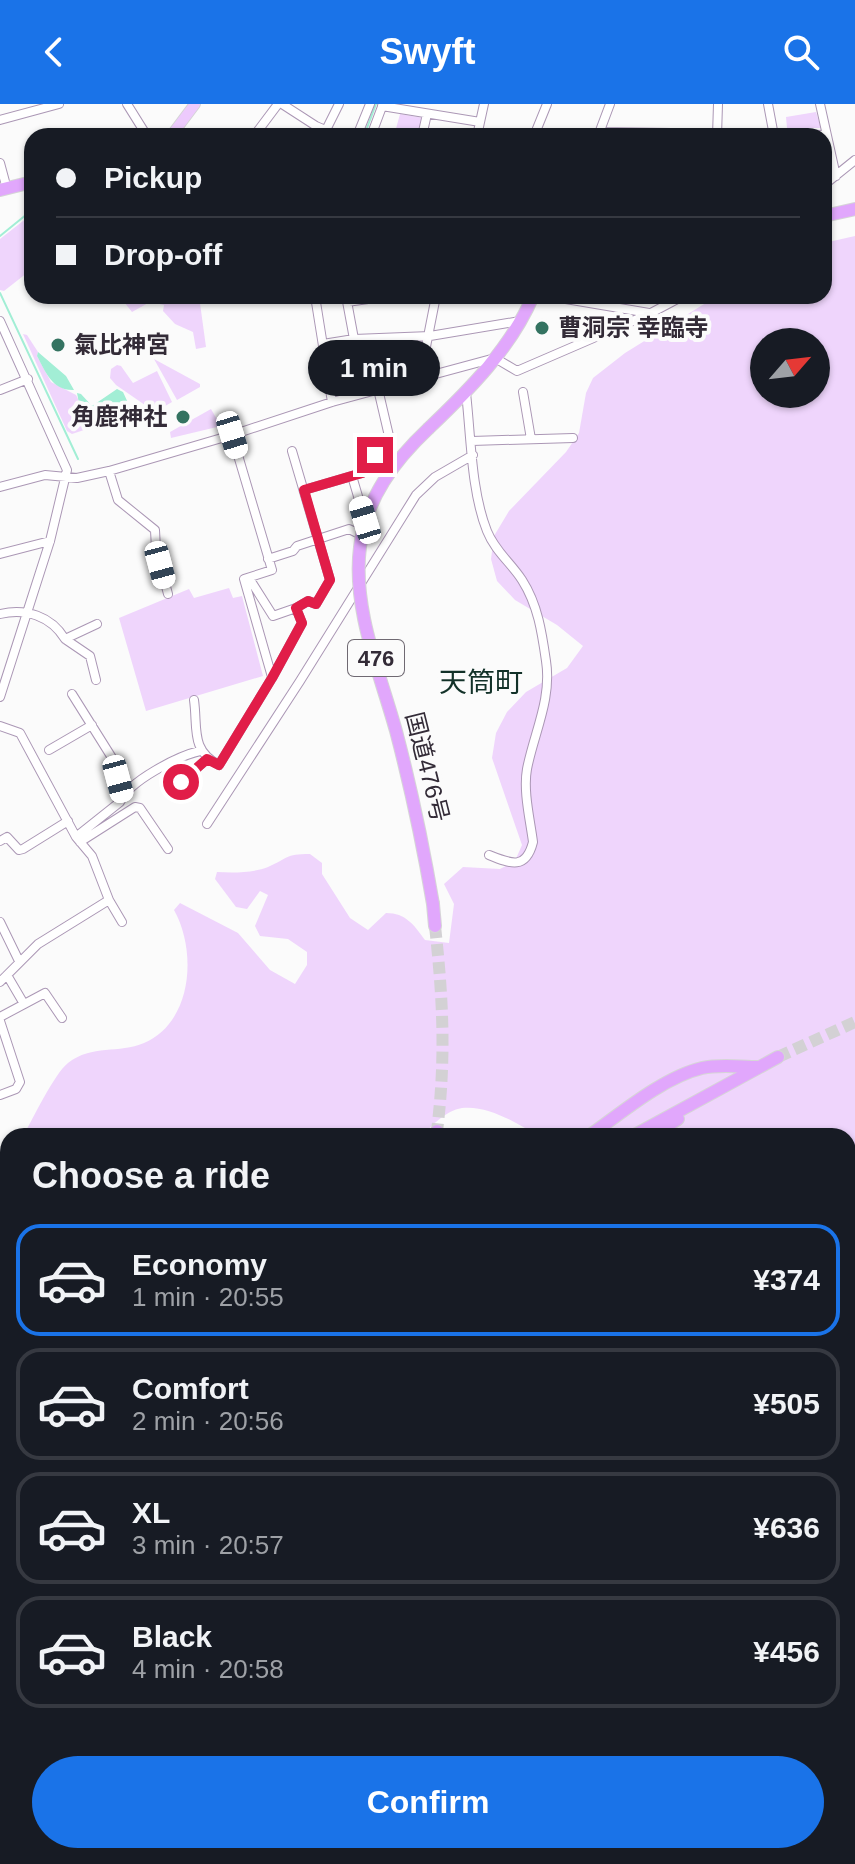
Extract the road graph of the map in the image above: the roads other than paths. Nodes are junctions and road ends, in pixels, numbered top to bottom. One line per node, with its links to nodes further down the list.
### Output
1 (57, 104): 15 (street)
2 (127, 104): 18 (street)
3 (195, 104): 19 (main road)
4 (280, 104): 17 (street); 20 (street)
5 (339, 104): 22 (street)
6 (370, 104): 23 (street)
7 (484, 104): 16 (street)
8 (547, 104): 27 (street)
9 (610, 104): 28 (street)
10 (718, 104): 29 (street)
11 (768, 104): 30 (street)
12 (820, 104): 31 (street)
13 (383, 105): 14 (street); 24 (street)
14 (427, 114): 16 (street); 25 (street)
15 (0, 120)
16 (480, 122): 26 (street)
17 (316, 126): 21 (street)
18 (142, 128)
19 (177, 128)
20 (260, 128)
21 (321, 128)
22 (327, 128)
23 (360, 128)
24 (374, 128)
25 (424, 128)
26 (479, 128)
27 (537, 128)
28 (600, 128)
29 (717, 128)
30 (773, 128)
31 (825, 128)
32 (832, 160): 35 (street)
33 (855, 160): 35 (street)
34 (0, 163): 38 (street)
35 (836, 176): 36 (street)
36 (832, 179)
37 (24, 184): 38 (highway)
38 (3, 190)
39 (855, 209): 40 (highway)
40 (832, 214)
41 (316, 304): 52 (street)
42 (347, 304): 51 (street)
43 (435, 304): 50 (street)
44 (529, 304): 49 (highway, 国道476号 / 476)
45 (593, 304): 47 (street)
46 (668, 304): 47 (street)
47 (649, 314): 53 (street)
48 (0, 321): 55 (street)
49 (520, 321): 50 (street); 53 (highway, 国道476号 / 476)
50 (430, 336): 51 (street); 54 (street)
51 (354, 339): 52 (street)
52 (323, 344): 60 (street)
53 (495, 358): 54 (street); 59 (highway, 国道476号 / 476)
54 (420, 377): 56 (street)
55 (28, 379): 57 (street); 68 (street)
56 (378, 389): 60 (street); 69 (street)
57 (0, 390)
58 (523, 392): 63 (street)
59 (466, 393): 64 (street); 104 (highway, 国道476号 / 476, bridge)
60 (332, 402): 61 (street)
61 (232, 435): 67 (street); 75 (street)
62 (573, 438): 63 (street)
63 (531, 439): 64 (street)
64 (472, 441): 66 (street)
65 (292, 451): 71 (street)
66 (473, 455): 96 (street); 100 (street)
67 (109, 471): 68 (street); 77 (street)
68 (67, 476): 70 (street); 73 (street)
69 (352, 476): 71 (street); 72 (street)
70 (0, 487)
71 (304, 490): 72 (street)
72 (318, 539): 75 (street); 78 (street)
73 (50, 541): 74 (street); 79 (street)
74 (0, 554)
75 (268, 559): 76 (street)
76 (249, 578): 78 (street); 83 (street)
77 (168, 594)
78 (296, 608): 83 (street)
79 (27, 612): 80 (street); 82 (street); 86 (street)
80 (0, 614)
81 (97, 624): 82 (street)
82 (65, 639): 84 (street)
83 (272, 678): 92 (street)
84 (96, 680)
85 (72, 694): 88 (street)
86 (0, 697)
87 (194, 700): 91 (street)
88 (92, 725): 90 (street); 94 (street)
89 (0, 726): 95 (street)
90 (49, 750)
91 (200, 751): 92 (street); 94 (street)
92 (207, 759): 93 (street)
93 (173, 792)
94 (123, 796): 97 (street)
95 (68, 821): 97 (street); 98 (street)
96 (207, 824)
97 (78, 839): 99 (street); 101 (street)
98 (0, 841)
99 (168, 849)
100 (489, 855)
101 (109, 900): 103 (street); 105 (street)
102 (0, 922): 105 (street)
103 (122, 922)
104 (435, 926)
105 (19, 961): 106 (street)
106 (3, 978): 107 (street)
107 (24, 1004): 108 (street); 109 (street)
108 (62, 1018)
109 (0, 1019): 113 (street)
110 (778, 1057): 111 (highway)
111 (759, 1067): 112 (highway); 114 (highway)
112 (731, 1083): 115 (highway); 116 (highway)
113 (0, 1095)
114 (601, 1128)
115 (648, 1128)
116 (663, 1128)

